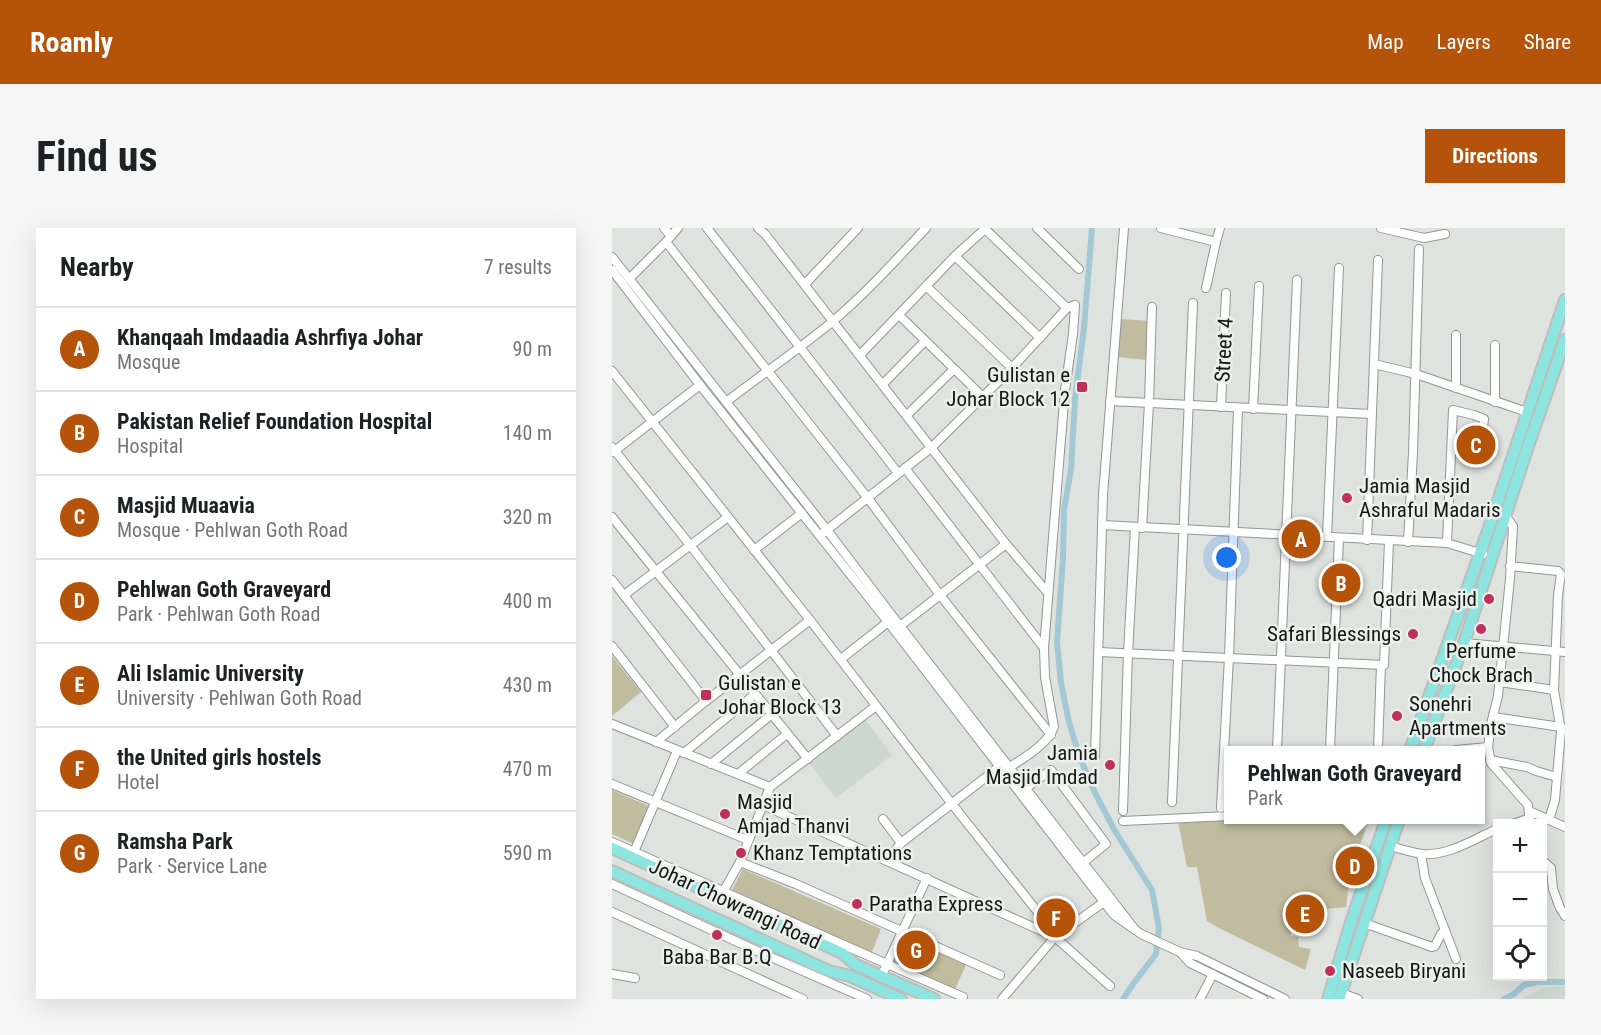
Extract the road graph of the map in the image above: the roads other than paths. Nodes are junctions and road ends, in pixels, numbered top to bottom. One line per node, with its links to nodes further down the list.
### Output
1 (664, 228): 14 (street)
2 (678, 228): 14 (street)
3 (707, 228): 41 (street)
4 (758, 228): 25 (street)
5 (858, 228): 25 (street)
6 (926, 228): 35 (street)
7 (985, 228): 17 (street); 33 (street)
8 (1037, 228): 21 (street)
9 (1124, 228): 53 (street)
10 (1161, 228): 15 (street)
11 (1220, 228): 15 (street)
12 (1382, 228): 13 (street)
13 (1445, 234)
14 (669, 239): 23 (street); 47 (street)
15 (1216, 242): 28 (street)
16 (1419, 249): 48 (street)
17 (955, 256): 26 (street); 37 (street)
18 (612, 257): 23 (street)
19 (1378, 260): 43 (street)
20 (1339, 268): 62 (street)
21 (1079, 269)
22 (612, 270): 50 (street)
23 (629, 279): 54 (street)
24 (1297, 280): 61 (street)
25 (805, 284): 35 (street)
26 (926, 286): 34 (street); 44 (street)
27 (1259, 286): 60 (street)
28 (1206, 288)
29 (1226, 293): 58 (street, Street 4)
30 (1565, 300): 65 (main road)
31 (1193, 303): 57 (street)
32 (1152, 307): 56 (street)
33 (1067, 308): 37 (street); 102 (street)
34 (899, 315): 38 (street); 42 (street)
35 (833, 321): 41 (street); 42 (street)
36 (1456, 335): 51 (street)
37 (1040, 338): 44 (street)
38 (925, 340): 45 (street); 49 (street)
39 (1565, 340): 67 (main road)
40 (1495, 345): 55 (street)
41 (800, 347): 47 (street); 72 (street)
42 (860, 355): 49 (street)
43 (1374, 364): 48 (street); 63 (street)
44 (1012, 368): 52 (street)
45 (954, 369): 52 (street); 64 (street)
46 (612, 371): 66 (street)
47 (768, 371): 54 (street); 75 (street)
48 (1416, 374): 51 (street); 91 (street)
49 (883, 384): 64 (street)
50 (700, 385): 66 (street); 68 (street)
51 (1456, 388): 55 (street)
52 (982, 396): 70 (street)
53 (1110, 401): 56 (street); 80 (street)
54 (726, 402): 68 (street)
55 (1495, 402): 65 (street)
56 (1149, 403): 57 (street); 81 (street)
57 (1189, 405): 58 (street); 83 (street)
58 (1221, 407): 59 (street)
59 (1238, 408): 60 (street); 84 (street)
60 (1253, 408): 61 (street)
61 (1291, 411): 62 (street); 86 (street)
62 (1334, 412): 63 (street); 87 (street)
63 (1372, 414): 89 (street)
64 (907, 415): 70 (street)
65 (1526, 417): 67 (main road); 73 (main road)
66 (652, 421): 71 (street); 78 (street)
67 (1535, 426): 74 (main road)
68 (742, 429): 76 (street); 82 (street)
69 (1482, 434): 92 (street)
70 (932, 447): 72 (street); 93 (street)
71 (613, 450): 94 (street)
72 (902, 470): 75 (street); 98 (street)
73 (1503, 484): 74 (main road); 96 (main road)
74 (1515, 488): 79 (main road)
75 (867, 497): 82 (street); 103 (street)
76 (802, 513): 85 (street); 95 (street)
77 (612, 517): 100 (street)
78 (728, 517): 94 (street); 95 (street)
79 (1506, 517): 97 (main road); 99 (street)
80 (1102, 525): 81 (street); 114 (street)
81 (1138, 528): 83 (street); 116 (street)
82 (827, 530): 85 (street); 107 (street)
83 (1184, 530): 84 (street); 117 (street)
84 (1234, 533): 86 (street); 119 (street)
85 (819, 536): 106 (street)
86 (1286, 536): 87 (street); 121 (street)
87 (1327, 537): 88 (street)
88 (1339, 538): 89 (street); 122 (street)
89 (1367, 540): 90 (street)
90 (1389, 541): 91 (street); 123 (street)
91 (1408, 542): 92 (street)
92 (1447, 543): 96 (street)
93 (1006, 544): 98 (street); 102 (street)
94 (690, 545): 100 (street); 112 (street)
95 (754, 550): 105 (street)
96 (1480, 554): 97 (street); 143 (main road)
97 (1491, 557): 108 (main road)
98 (980, 563): 103 (street); 111 (street)
99 (1510, 566): 110 (street); 113 (street)
100 (655, 572): 104 (street); 124 (street)
101 (612, 580): 104 (street)
102 (1048, 592): 111 (street)
103 (940, 594): 107 (street); 136 (street)
104 (624, 595): 128 (street)
105 (810, 620): 112 (street); 120 (street)
106 (888, 622): 118 (street); 120 (street)
107 (900, 626): 118 (street)
108 (1464, 643): 110 (street); 144 (main road)
109 (612, 646): 133 (street)
110 (1503, 646): 113 (street); 125 (street)
111 (1044, 648): 136 (street)
112 (771, 651): 124 (street); 137 (street)
113 (1556, 651): 115 (street); 126 (street)
114 (1099, 652): 116 (street); 149 (street)
115 (1565, 652)
116 (1128, 653): 117 (street); 165 (street)
117 (1178, 655): 119 (street); 161 (street)
118 (919, 657): 153 (street); 154 (street)
119 (1229, 657): 121 (street); 139 (street)
120 (841, 659): 129 (street)
121 (1281, 660): 122 (street); 140 (street)
122 (1334, 663): 123 (street); 141 (street)
123 (1381, 665): 142 (street)
124 (740, 674): 127 (street); 128 (street)
125 (1500, 682): 126 (street); 131 (street)
126 (1554, 690): 134 (street)
127 (755, 694): 130 (street); 148 (street)
128 (706, 701): 133 (street)
129 (876, 706): 137 (street); 162 (street)
130 (772, 714): 135 (street); 152 (street)
131 (1493, 717): 134 (street); 146 (street)
132 (612, 724): 138 (street)
133 (675, 727): 138 (street)
134 (1560, 727): 156 (street)
135 (788, 734): 150 (street); 155 (street)
136 (1051, 735): 154 (street)
137 (837, 736): 150 (street)
138 (656, 742): 148 (street)
139 (1224, 746)
140 (1277, 746)
141 (1330, 746)
142 (1378, 746)
143 (1411, 746)
144 (1425, 746)
145 (1485, 747): 146 (street)
146 (1488, 747): 151 (street)
147 (1224, 751): 164 (street)
148 (680, 752): 152 (street); 160 (street)
149 (1095, 757)
150 (808, 759): 158 (street)
151 (1490, 760): 156 (street); 167 (street)
152 (711, 764): 155 (street)
153 (999, 767): 162 (street); 192 (street)
154 (1010, 767): 159 (street)
155 (738, 774): 158 (street)
156 (1557, 777): 169 (street)
157 (612, 784): 160 (street)
158 (770, 787): 163 (street)
159 (1026, 788): 185 (street); 185 (street)
160 (656, 802): 175 (street); 180 (street)
161 (1172, 802)
162 (952, 804): 177 (street); 199 (street)
163 (763, 805): 175 (street); 183 (street)
164 (1221, 808)
165 (1123, 811)
166 (1224, 816): 170 (street)
167 (1530, 817): 169 (street)
168 (883, 819): 177 (street)
169 (1549, 820): 173 (street)
170 (1122, 821)
171 (1384, 824): 203 (main road)
172 (1397, 824): 178 (main road)
173 (1565, 827)
174 (1493, 831): 181 (street)
175 (748, 840): 184 (street)
176 (612, 842): 180 (street)
177 (901, 843): 183 (street)
178 (1390, 846): 181 (street); 195 (main road)
179 (612, 848): 200 (main road, Johar Chowrangi Road)
180 (634, 852): 191 (street)
181 (1421, 854): 197 (street)
182 (612, 856): 205 (main road, Johar Chowrangi Road)
183 (887, 861): 189 (street)
184 (740, 862): 191 (street); 196 (street)
185 (1084, 862): 198 (street)
186 (612, 864): 209 (main road, Johar Chowrangi Road)
187 (1547, 864): 194 (street)
188 (612, 871): 209 (main road, Johar Chowrangi Road)
189 (927, 878): 196 (street); 199 (street)
190 (612, 884): 216 (street)
191 (723, 892): 200 (street)
192 (1104, 902): 198 (street); 199 (street)
193 (612, 912): 215 (street)
194 (1565, 916)
195 (1364, 923): 197 (street); 203 (main road)
196 (901, 931): 204 (street); 208 (street)
197 (1445, 931): 202 (street)
198 (1139, 932): 201 (street)
199 (1055, 937): 212 (street); 219 (street)
200 (844, 949): 204 (street); 205 (main road, Johar Chowrangi Road)
201 (1180, 952): 207 (street); 222 (street)
202 (1456, 959)
203 (1345, 961): 213 (main road); 223 (main road)
204 (886, 964): 210 (street); 214 (street)
205 (856, 965): 210 (main road, Johar Chowrangi Road)
206 (612, 974): 211 (street)
207 (1213, 974): 220 (street); 221 (street)
208 (1000, 975)
209 (850, 976): 217 (main road, Johar Chowrangi Road)
210 (881, 977): 218 (main road, Johar Chowrangi Road)
211 (636, 978)
212 (1110, 986)
213 (1340, 996): 224 (street)
214 (963, 998)
215 (803, 999)
216 (867, 999)
217 (901, 999)
218 (934, 999)
219 (1002, 999)
220 (1200, 999)
221 (1263, 999)
222 (1285, 999)
223 (1328, 999)
224 (1358, 999)

